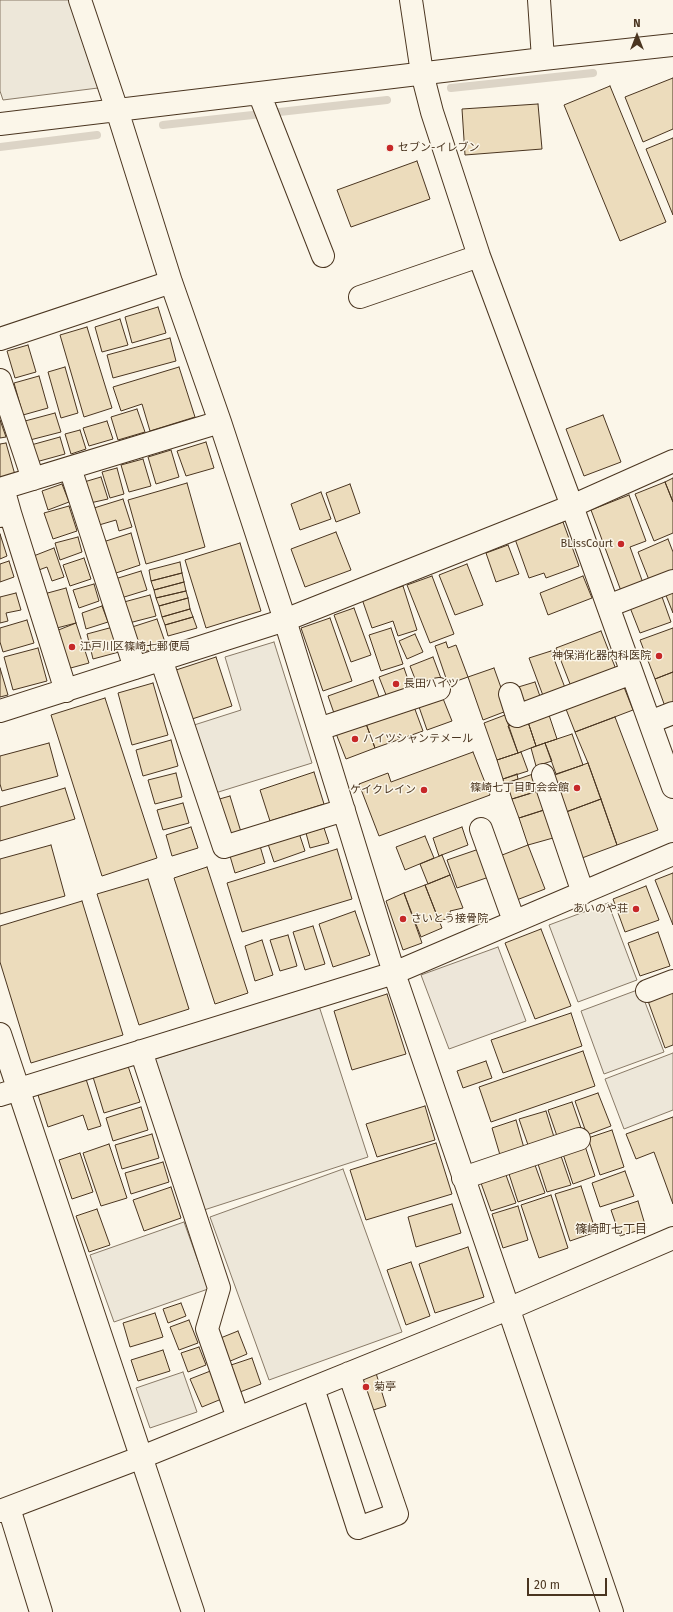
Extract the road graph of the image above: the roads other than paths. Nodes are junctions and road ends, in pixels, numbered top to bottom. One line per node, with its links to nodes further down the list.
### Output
1 (80, 0): 8 (street)
2 (411, 0): 6 (street)
3 (539, 0): 5 (street)
4 (673, 45): 5 (street)
5 (543, 59): 6 (street)
6 (422, 74): 7 (street); 11 (street)
7 (258, 93): 8 (street); 10 (street)
8 (117, 110): 9 (street); 12 (street)
9 (0, 124)
10 (323, 256)
11 (479, 256): 13 (street); 20 (street)
12 (171, 282): 14 (street); 16 (street)
13 (360, 297)
14 (0, 339)
15 (0, 380): 19 (street)
16 (220, 422): 18 (street); 24 (street)
17 (673, 461): 20 (street)
18 (70, 468): 19 (street); 26 (street)
19 (33, 479): 21 (street)
20 (572, 506): 23 (street); 24 (street)
21 (5, 514): 29 (street)
22 (673, 581): 23 (street)
23 (608, 606): 27 (street)
24 (285, 620): 25 (street); 34 (street)
25 (161, 659): 26 (street); 37 (street)
26 (134, 668): 29 (street)
27 (632, 673): 30 (street); 33 (street)
28 (439, 689): 34 (street)
29 (66, 691): 31 (street)
30 (510, 694)
31 (0, 711)
32 (673, 714): 33 (street)
33 (650, 722): 36 (street)
34 (319, 729): 37 (street)
35 (542, 775): 40 (street)
36 (673, 787)
37 (344, 810): 42 (street)
38 (481, 830): 41 (street)
39 (673, 854): 40 (street)
40 (582, 893): 41 (street)
41 (514, 921): 42 (street)
42 (394, 973): 46 (street); 49 (street)
43 (673, 981): 44 (street)
44 (647, 991)
45 (0, 1034): 47 (street)
46 (141, 1051): 47 (street); 54 (street)
47 (9, 1092): 55 (street)
48 (579, 1139): 49 (street)
49 (463, 1178): 51 (street)
50 (673, 1238): 51 (street)
51 (508, 1309): 52 (street); 59 (street)
52 (349, 1373): 53 (street); 53 (street)
53 (313, 1388): 54 (street)
54 (238, 1418): 55 (street)
55 (142, 1457): 56 (street); 58 (street)
56 (5, 1510): 57 (street)
57 (41, 1612)
58 (193, 1612)
59 (612, 1612)

